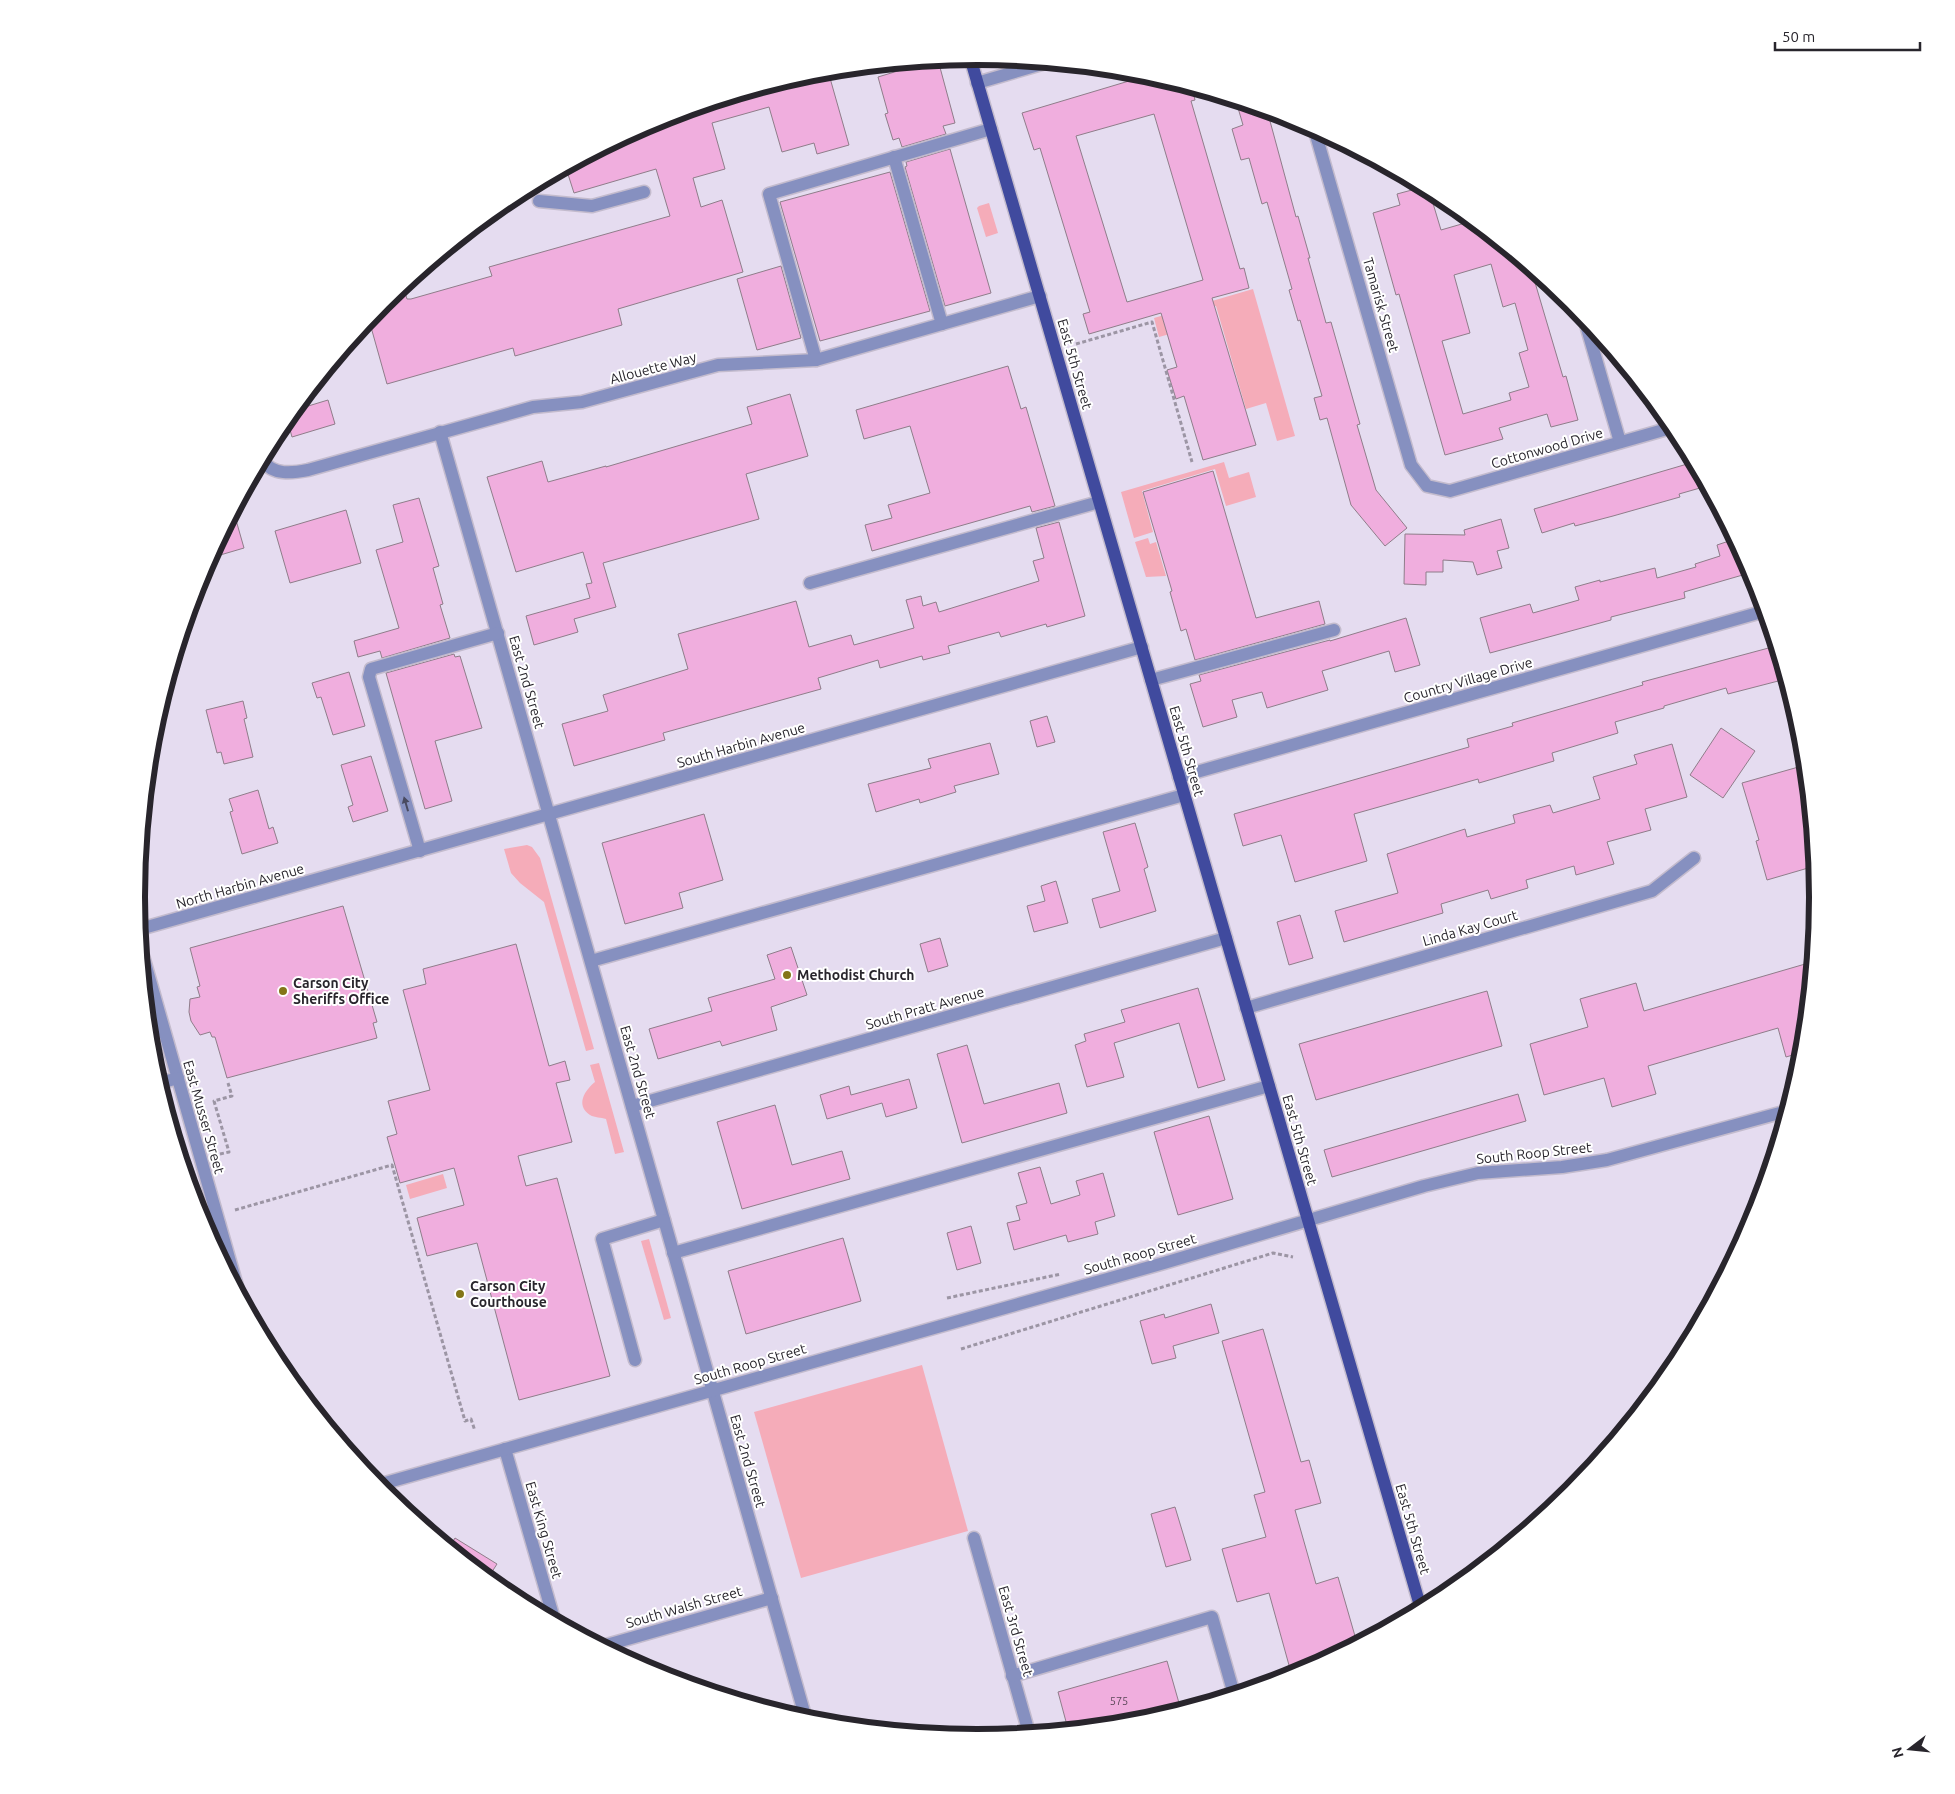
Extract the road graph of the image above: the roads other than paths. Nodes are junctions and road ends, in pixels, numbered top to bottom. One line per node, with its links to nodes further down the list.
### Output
1 (972, 65): 3 (main road, East 5th Street)
2 (1031, 67): 3 (street)
3 (977, 83): 4 (main road, East 5th Street)
4 (991, 129): 6 (street); 9 (main road, East 5th Street)
5 (1317, 138): 17 (street, Tamarisk Street)
6 (894, 158): 10 (street); 12 (street)
7 (644, 192): 8 (street)
8 (539, 201)
9 (1040, 296): 10 (street, Allouette Way); 18 (main road, East 5th Street)
10 (942, 324): 12 (street, Allouette Way)
11 (1588, 332): 15 (street)
12 (816, 360): 14 (street, Allouette Way)
13 (1665, 429): 15 (street, Cottonwood Drive)
14 (440, 432): 16 (street, Allouette Way); 22 (street, East 2nd Street)
15 (1620, 442): 17 (street, Cottonwood Drive)
16 (268, 464)
17 (1427, 486)
18 (1099, 502): 19 (street); 23 (main road, East 5th Street)
19 (810, 583)
20 (1759, 613): 25 (street, Country Village Drive)
21 (1334, 630): 24 (street)
22 (498, 632): 27 (street, East 2nd Street); 28 (street, one-way to 22)
23 (1142, 647): 24 (main road, East 5th Street); 27 (street, South Harbin Avenue)
24 (1151, 680): 25 (main road, East 5th Street)
25 (1179, 777): 26 (main road, East 5th Street)
26 (1184, 795): 32 (main road, East 5th Street); 33 (street)
27 (550, 815): 28 (street, South Harbin Avenue); 33 (street, East 2nd Street)
28 (420, 851): 30 (street, South Harbin Avenue)
29 (1694, 858): 35 (street, Linda Kay Court)
30 (349, 871): 31 (street, North Harbin Avenue)
31 (146, 927)
32 (1226, 938): 35 (main road, East 5th Street); 39 (street, South Pratt Avenue)
33 (591, 961): 39 (street, East 2nd Street)
34 (151, 986): 36 (street, East Musser Street)
35 (1246, 1008): 38 (main road, East 5th Street)
36 (178, 1078): 37 (street); 43 (street, East Musser Street)
37 (166, 1081)
38 (1269, 1086): 42 (main road, East 5th Street); 45 (street)
39 (632, 1106): 41 (street, East 2nd Street)
40 (1781, 1113): 42 (street, South Roop Street)
41 (664, 1220): 45 (street, East 2nd Street); 47 (street)
42 (1308, 1221): 48 (street, South Roop Street); 53 (main road, East 5th Street)
43 (219, 1224): 44 (street); 46 (street, East Musser Street)
44 (214, 1226)
45 (674, 1253): 48 (street, East 2nd Street)
46 (231, 1264)
47 (635, 1360)
48 (712, 1390): 49 (street, South Roop Street); 52 (street, East 2nd Street)
49 (505, 1449): 50 (street, South Roop Street); 54 (street, East King Street)
50 (387, 1483)
51 (974, 1538): 56 (street, East 3rd Street)
52 (772, 1598): 55 (street, South Walsh Street); 58 (street, East 2nd Street)
53 (1419, 1602)
54 (552, 1612)
55 (611, 1644)
56 (1012, 1676): 57 (street); 59 (street, East 3rd Street)
57 (1233, 1689)
58 (804, 1710)
59 (1027, 1727)

